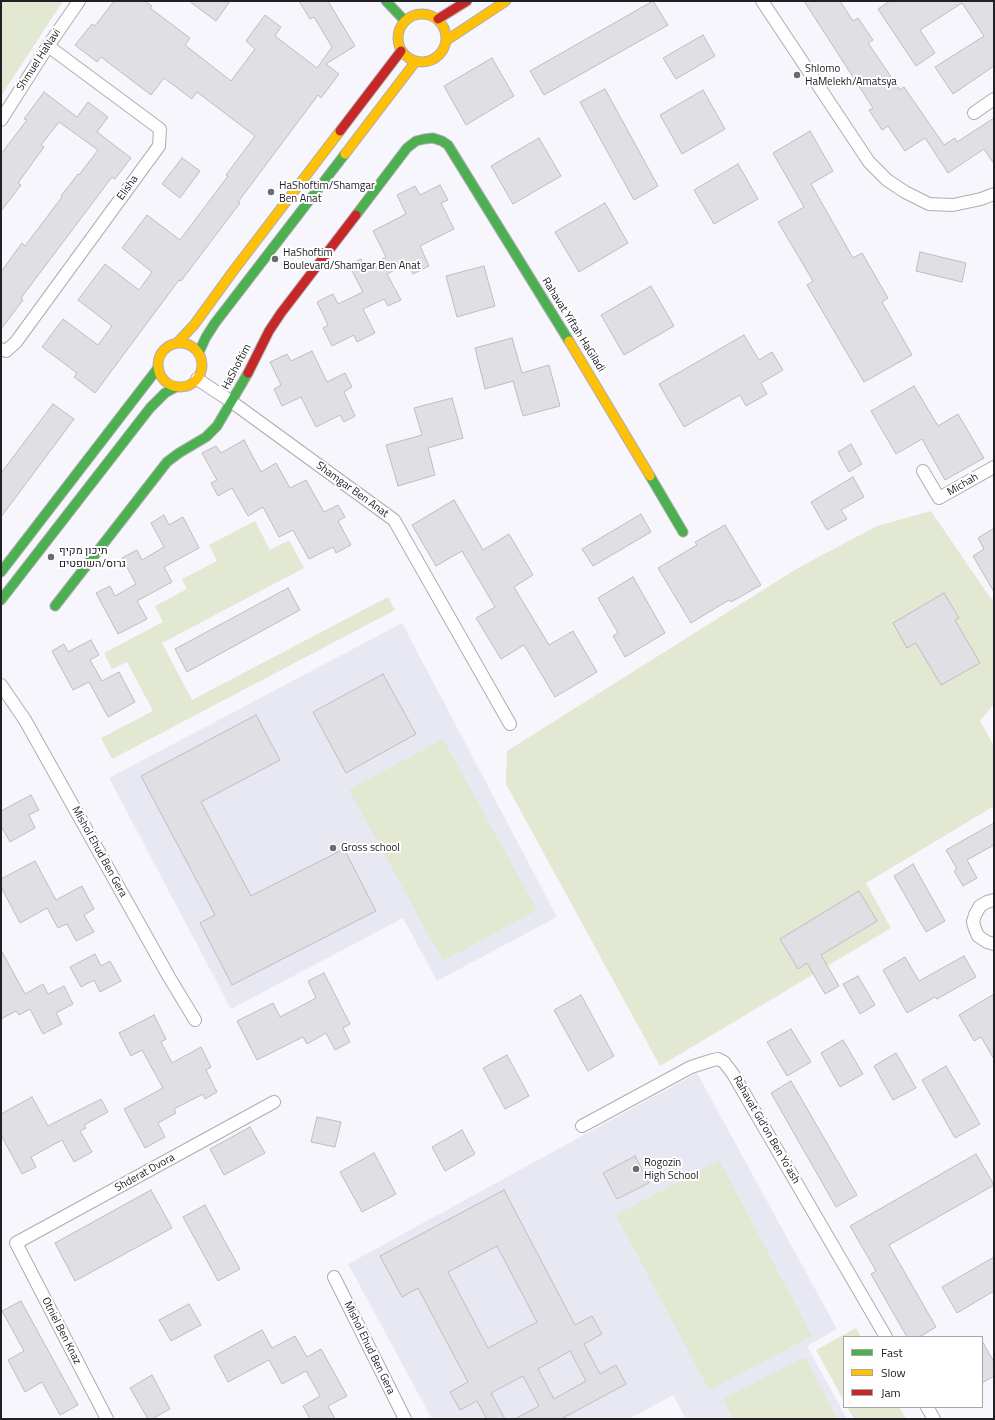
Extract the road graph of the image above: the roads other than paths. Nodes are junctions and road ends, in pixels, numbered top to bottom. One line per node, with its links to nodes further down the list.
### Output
1 (79, 1): 9 (street, Shmuel HaNavi)
2 (386, 1): 7 (street)
3 (467, 1): 6 (street)
4 (506, 1): 8 (street)
5 (762, 1): 16 (street)
6 (438, 19): 7 (street); 8 (street)
7 (405, 21): 10 (street)
8 (447, 40): 11 (street)
9 (48, 46): 14 (street, Shmuel HaNavi); 18 (street, Elisha)
10 (401, 51): 11 (street); 17 (street)
11 (416, 61): 19 (street)
12 (994, 98): 13 (street)
13 (974, 113)
14 (1, 120)
15 (433, 138): 23 (street, HaShoftim); 26 (street, Rahavat Yiftah HaGiladi)
16 (994, 194)
17 (177, 343): 19 (street); 20 (street)
18 (1, 349)
19 (199, 352): 21 (street)
20 (158, 368): 22 (street); 27 (street)
21 (197, 379): 22 (street); 23 (street, Shamgar Ben Anat)
22 (176, 387): 28 (street)
23 (232, 402): 29 (street, HaShoftim); 31 (street, Shamgar Ben Anat)
24 (994, 467): 25 (street, Michah)
25 (923, 470)
26 (683, 532)
27 (1, 572)
28 (1, 600)
29 (55, 606)
30 (3, 692): 34 (street, Mishol Ehud Ben Gera)
31 (510, 724)
32 (994, 900): 33 (street)
33 (994, 944)
34 (195, 1020)
35 (274, 1102): 37 (street, Shderat Dvora)
36 (582, 1126): 39 (street, Rahavat Gid'on Ben Yo'ash)
37 (16, 1243): 41 (street, Otniel Ben Knaz)
38 (334, 1277): 42 (street, Mishol Ehud Ben Gera)
39 (885, 1336)
40 (928, 1408): 43 (street)
41 (107, 1419)
42 (405, 1419)
43 (934, 1419)

